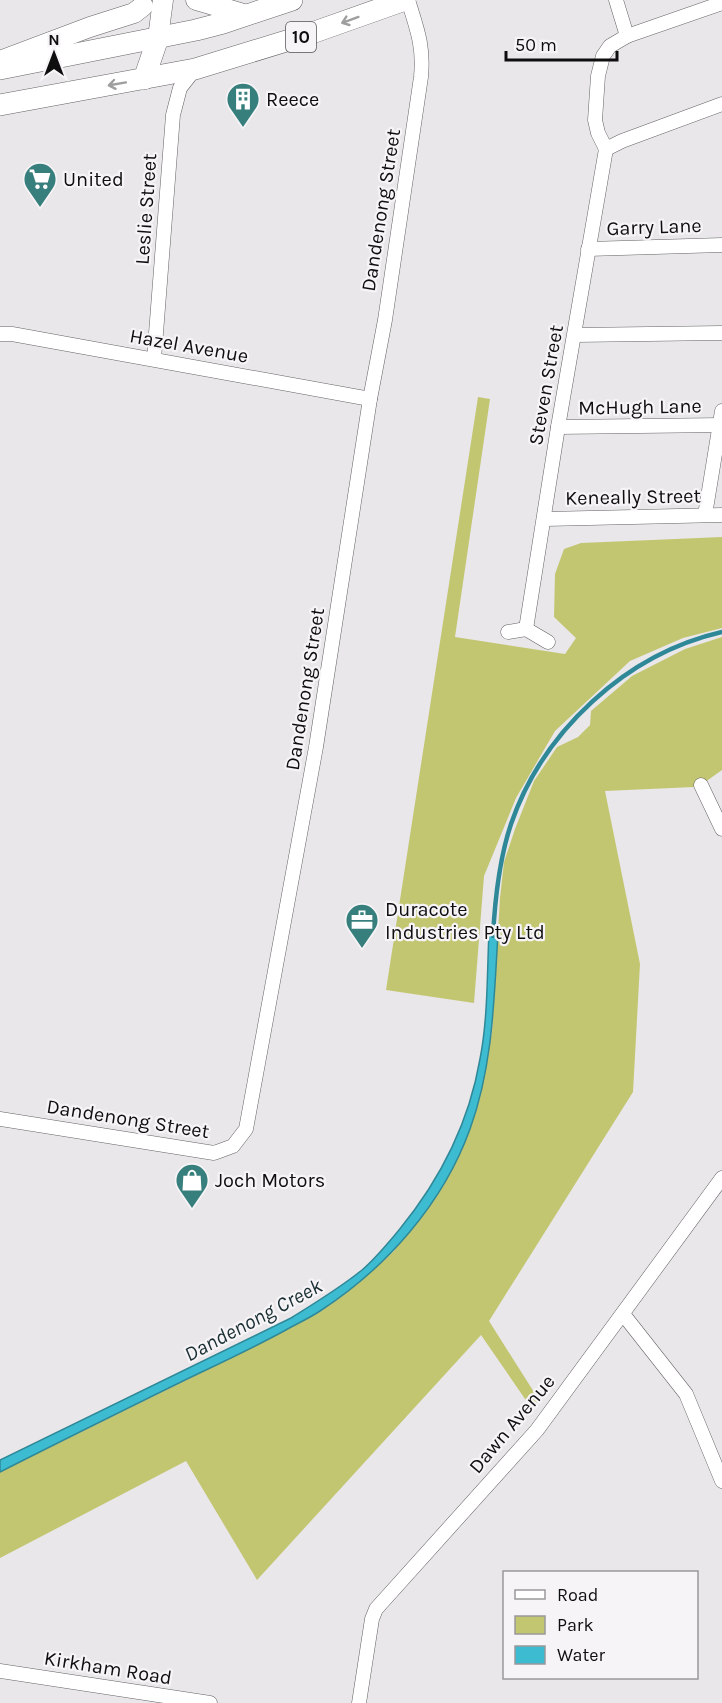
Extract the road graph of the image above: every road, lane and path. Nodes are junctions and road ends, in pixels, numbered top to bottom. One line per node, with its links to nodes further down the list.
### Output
1 (163, 0): 10 (main road)
2 (196, 0): 8 (main road)
3 (292, 0): 8 (main road, 10)
4 (406, 0): 13 (main road, 10, one-way to 13); 24 (street, Dandenong Street)
5 (616, 0): 9 (street)
6 (144, 3): 10 (main road); 11 (main road)
7 (722, 3): 9 (street)
8 (252, 8): 10 (main road, 10)
9 (627, 36): 17 (street)
10 (148, 39): 12 (main road, 10); 14 (main road)
11 (0, 61)
12 (0, 69)
13 (195, 69): 14 (main road, 10); 23 (street, Leslie Street)
14 (144, 79): 16 (main road, 10, one-way to 16)
15 (722, 104): 17 (street)
16 (0, 105)
17 (606, 149): 19 (street, Steven Street)
18 (722, 245): 19 (street, Garry Lane)
19 (588, 249): 22 (street, Steven Street)
20 (722, 333): 22 (street)
21 (0, 334): 23 (street, Hazel Avenue)
22 (575, 335): 27 (street, Steven Street)
23 (154, 359): 24 (street, Hazel Avenue)
24 (370, 399): 36 (street, Dandenong Street)
25 (722, 411): 26 (street)
26 (721, 425): 27 (street, McHugh Lane); 28 (street)
27 (558, 427): 30 (street, Steven Street)
28 (705, 515): 29 (street, Keneally Street); 30 (street, Keneally Street)
29 (722, 515)
30 (545, 519): 31 (street, Steven Street)
31 (526, 628): 32 (street); 33 (street)
32 (508, 632)
33 (548, 642)
34 (701, 785): 35 (street)
35 (722, 829)
36 (0, 1119)
37 (722, 1178): 38 (street, Dawn Avenue)
38 (623, 1314): 39 (street); 42 (street, Dawn Avenue)
39 (722, 1481)
40 (0, 1671): 41 (street, Kirkham Road)
41 (210, 1703)
42 (359, 1703)

